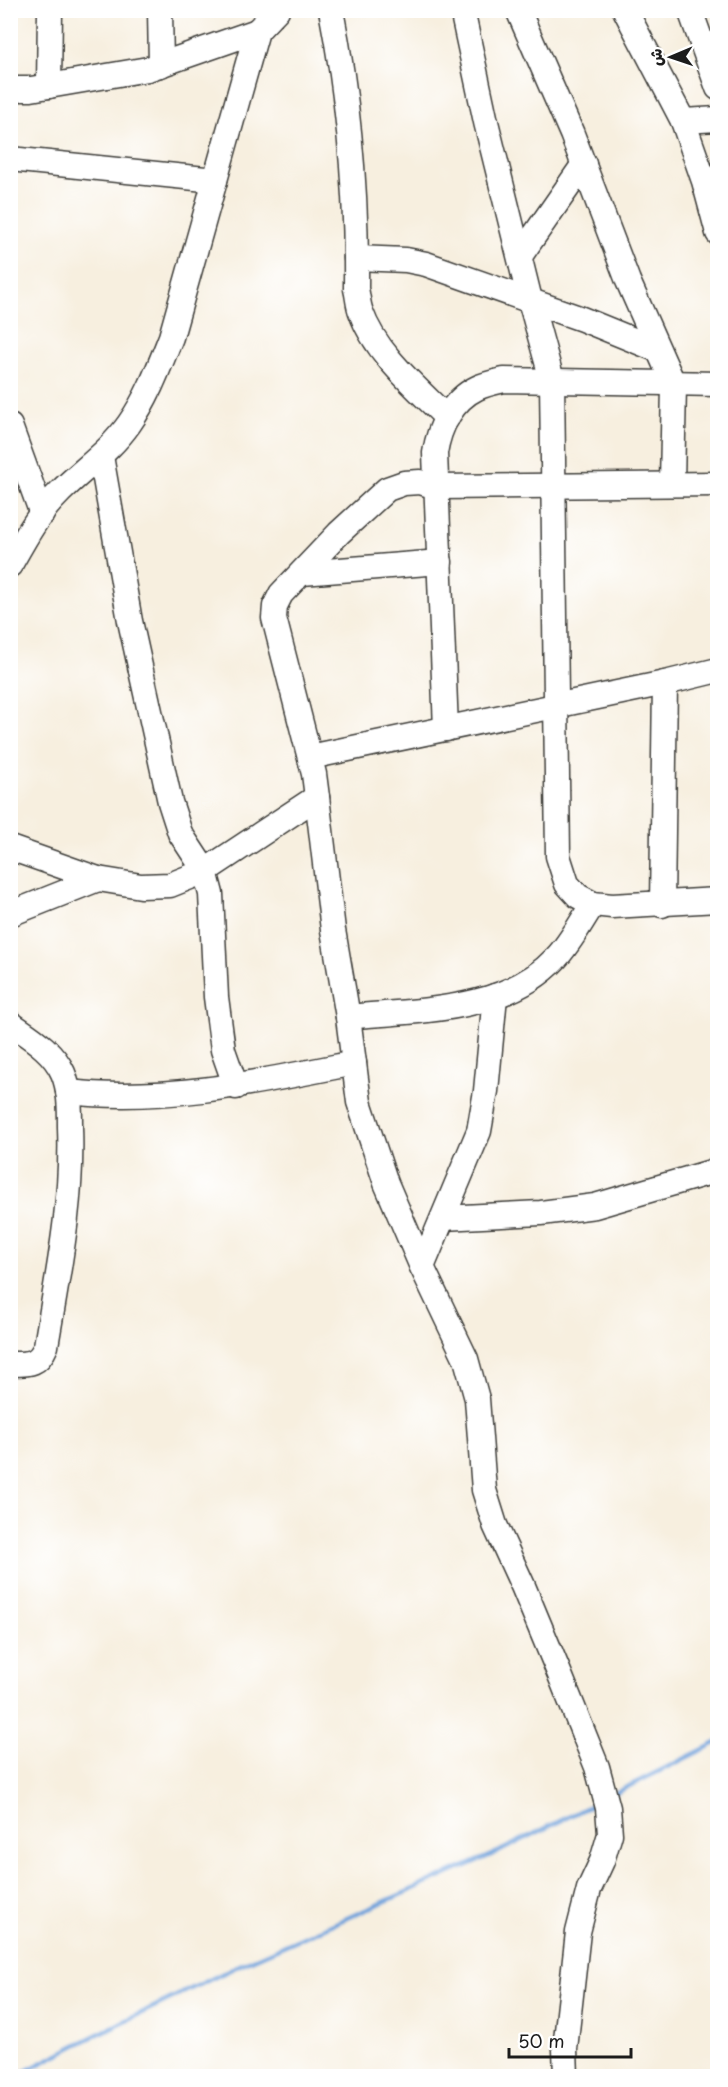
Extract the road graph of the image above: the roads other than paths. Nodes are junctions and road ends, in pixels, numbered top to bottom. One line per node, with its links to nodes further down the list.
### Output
1 (50, 10): 11 (street)
2 (160, 10): 10 (street)
3 (277, 10): 9 (street)
4 (331, 10): 21 (street)
5 (462, 10): 20 (street)
6 (519, 10): 17 (street)
7 (625, 10): 15 (street)
8 (690, 10): 12 (street)
9 (257, 31): 10 (street); 18 (street)
10 (161, 65): 11 (street)
11 (49, 86): 13 (street)
12 (717, 88)
13 (10, 89)
14 (717, 119): 15 (street)
15 (683, 121): 19 (street)
16 (10, 159): 18 (street)
17 (584, 164): 20 (street); 23 (street)
18 (215, 180): 29 (street)
19 (717, 233)
20 (520, 256): 22 (street)
21 (356, 258): 22 (street); 27 (street)
22 (530, 300): 23 (street); 24 (street)
23 (658, 350): 26 (street)
24 (552, 380): 26 (street); 27 (street); 32 (street)
25 (717, 384): 26 (street)
26 (674, 385): 30 (street)
27 (447, 418): 33 (street)
28 (10, 426): 34 (street)
29 (101, 456): 34 (street); 45 (street)
30 (672, 484): 31 (street); 32 (street)
31 (717, 484)
32 (554, 486): 33 (street); 40 (street)
33 (437, 487): 35 (street); 37 (street)
34 (42, 514): 36 (street)
35 (440, 562): 37 (street); 41 (street)
36 (10, 565)
37 (302, 573): 42 (street)
38 (717, 670): 39 (street)
39 (665, 683): 40 (street); 49 (street)
40 (555, 705): 41 (street); 48 (street)
41 (446, 729): 42 (street)
42 (310, 757): 43 (street)
43 (318, 798): 45 (street); 52 (street)
44 (10, 848): 46 (street)
45 (205, 871): 46 (street); 55 (street)
46 (98, 879): 50 (street)
47 (717, 900): 49 (street)
48 (592, 904): 49 (street); 51 (street)
49 (662, 904)
50 (10, 914)
51 (495, 996): 52 (street); 58 (street)
52 (348, 1017): 54 (street)
53 (10, 1023): 56 (street)
54 (354, 1063): 55 (street); 59 (street)
55 (236, 1087): 56 (street)
56 (68, 1092): 60 (street)
57 (717, 1170): 58 (street)
58 (443, 1218): 59 (street)
59 (422, 1266): 61 (street)
60 (10, 1364)
61 (566, 2076)

